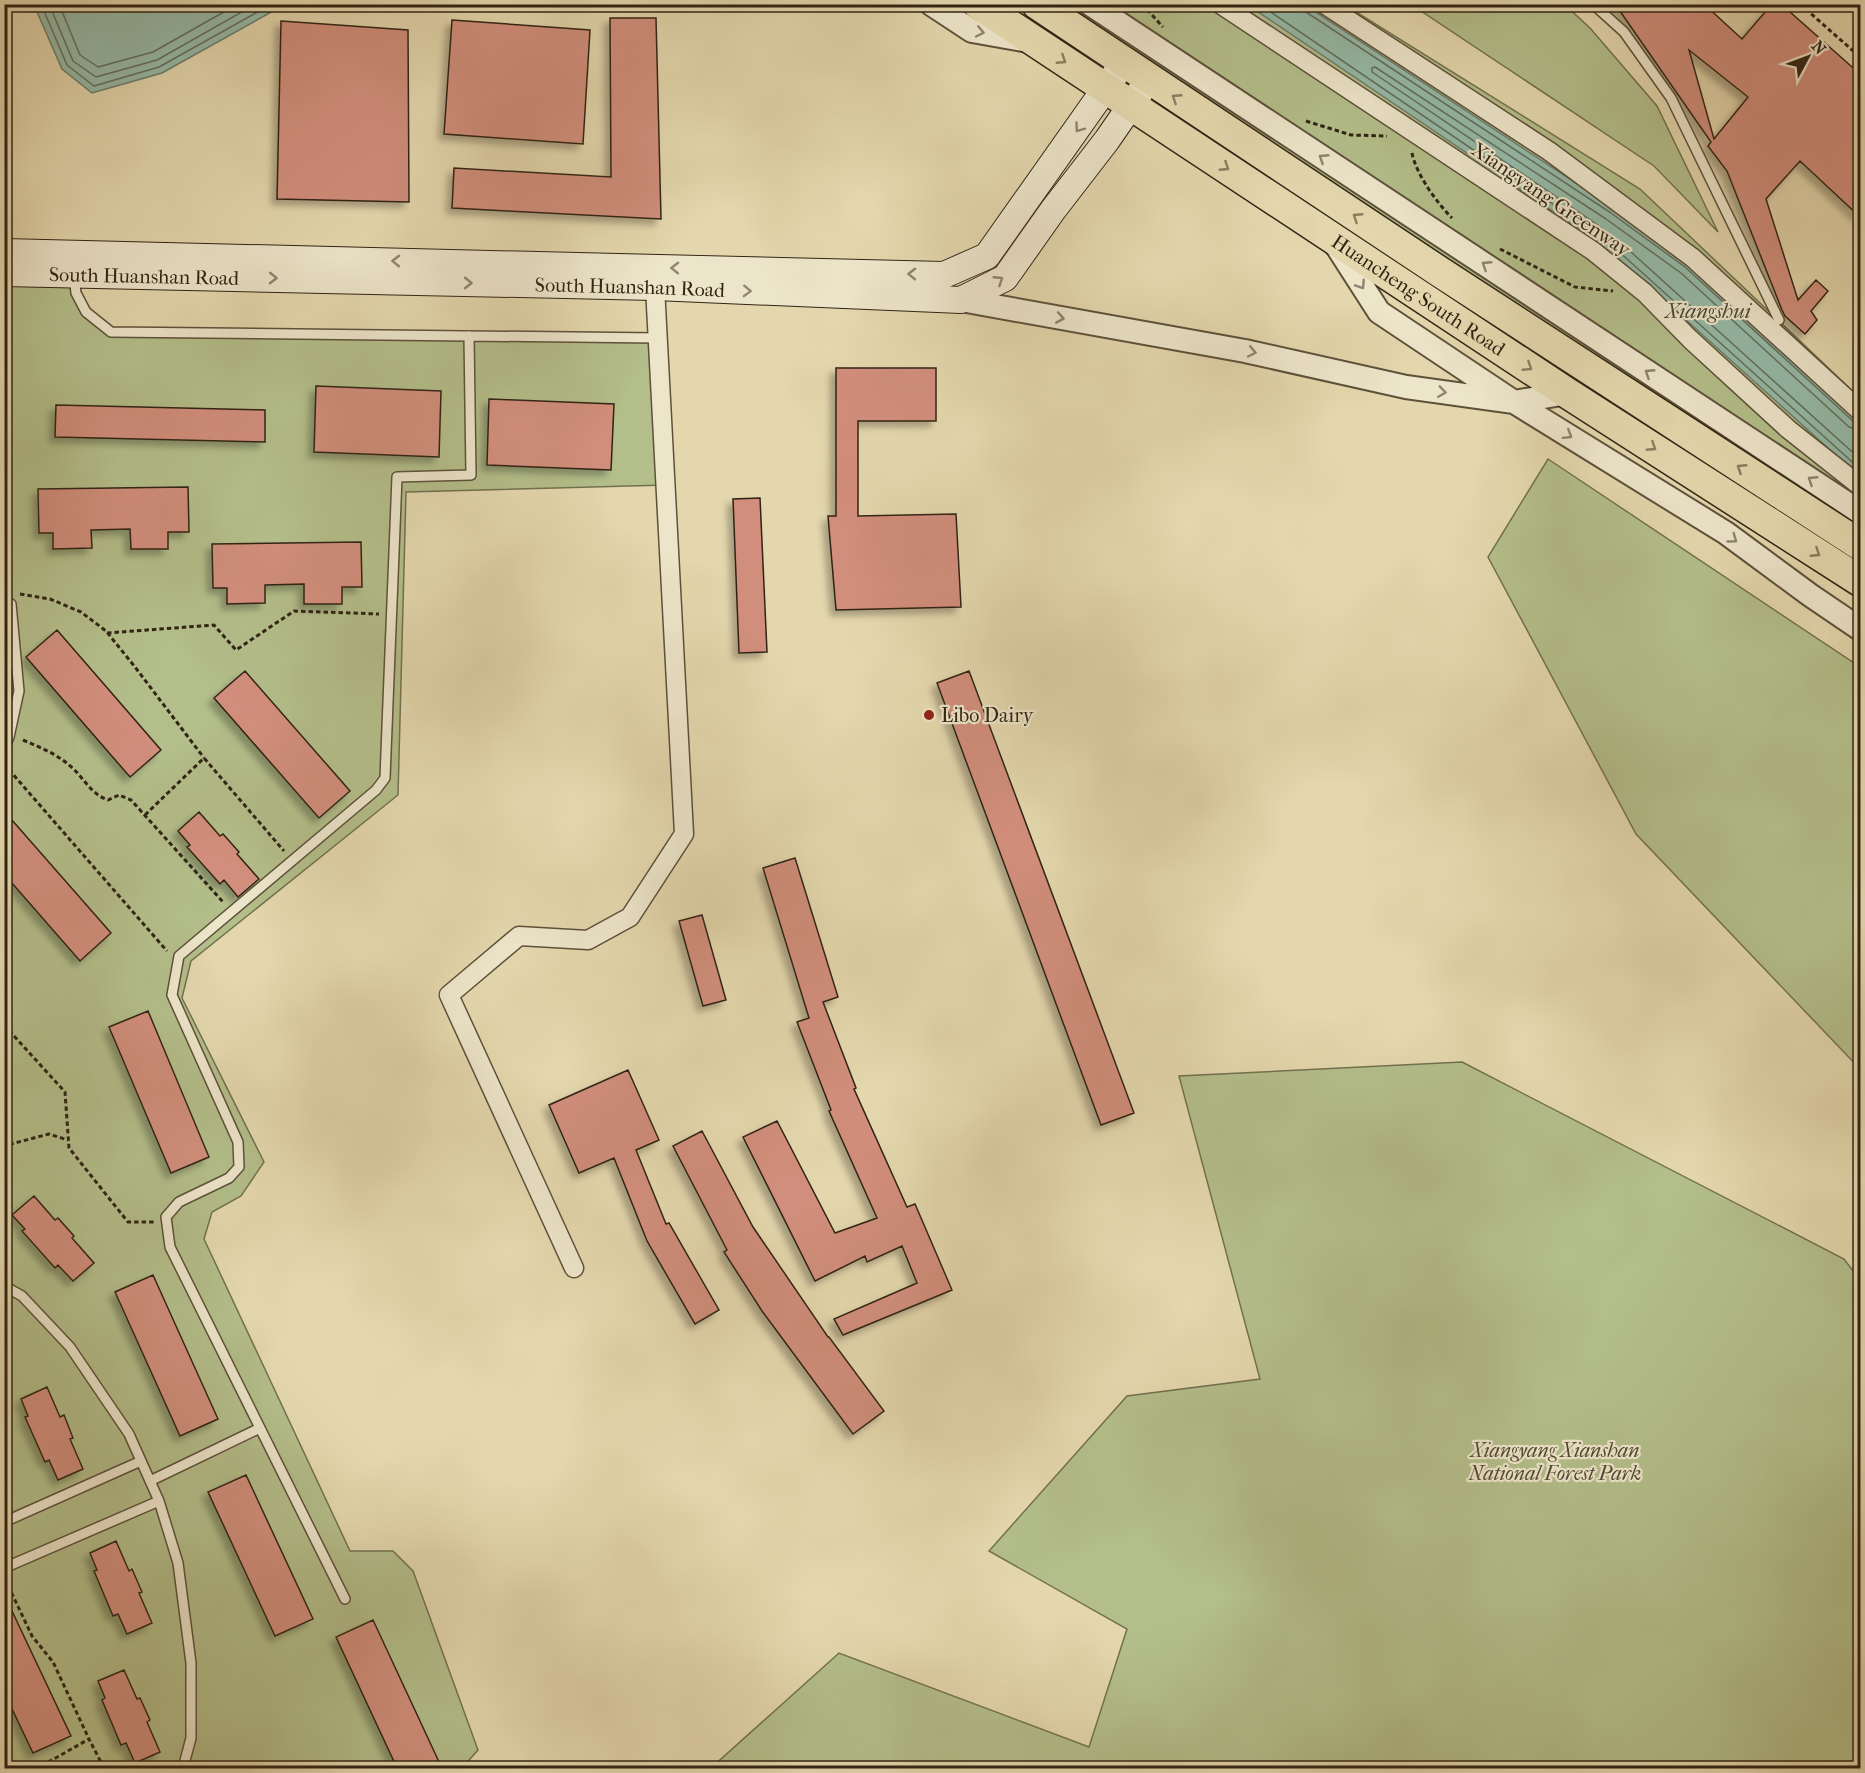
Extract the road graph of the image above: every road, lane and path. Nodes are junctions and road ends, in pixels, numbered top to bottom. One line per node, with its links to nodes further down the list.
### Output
1 (931, 4): 12 (street, one-way to 12)
2 (978, 4): 12 (highway, Huancheng South Road)
3 (1037, 4): 11 (highway, Huancheng South Road)
4 (1142, 4): 10 (path)
5 (1220, 4): 19 (street, Xiangyang Greenway)
6 (1324, 4): 34 (street, Xiangyang Greenway)
7 (1593, 4): 29 (lane)
8 (1800, 4): 13 (path)
9 (1100, 7): 11 (street); 36 (street, one-way to 9)
10 (1170, 34)
11 (1092, 41): 14 (highway, Huancheng South Road)
12 (1035, 42): 16 (highway, Huancheng South Road, one-way to 16)
13 (1860, 57)
14 (1124, 62): 15 (highway, Huancheng South Road); 16 (main road, South Huanshan Road)
15 (1149, 80): 17 (main road, South Huanshan Road); 37 (highway, Huancheng South Road, one-way to 15)
16 (1107, 89): 17 (highway, Huancheng South Road); 23 (main road, South Huanshan Road, one-way to 23)
17 (1131, 105): 21 (highway, Huancheng South Road, one-way to 21); 28 (main road, South Huanshan Road, one-way to 17)
18 (1296, 118): 19 (path)
19 (1408, 130): 20 (path); 27 (street, Xiangyang Greenway)
20 (1453, 218)
21 (1330, 236): 32 (highway, Huancheng South Road, one-way to 32); 33 (street, one-way to 33)
22 (1491, 244): 27 (path)
23 (4, 252)
24 (4, 273): 25 (main road, South Huanshan Road)
25 (74, 274): 26 (main road, South Huanshan Road, one-way to 26); 30 (lane)
26 (655, 287): 28 (main road, South Huanshan Road, one-way to 28); 31 (street)
27 (1645, 293): 35 (street, Xiangyang Greenway)
28 (961, 300): 33 (street, one-way to 33)
29 (1779, 320)
30 (469, 336): 31 (lane); 41 (lane)
31 (658, 338): 56 (street)
32 (1568, 393): 33 (street); 38 (highway, Huancheng South Road, one-way to 38)
33 (1514, 402): 42 (street, one-way to 42)
34 (1860, 411)
35 (1860, 486)
36 (1860, 512)
37 (1860, 545)
38 (1860, 581)
39 (18, 594): 43 (path)
40 (11, 604): 44 (lane)
41 (392, 614): 43 (path); 49 (lane)
42 (1860, 629)
43 (107, 633): 46 (path)
44 (10, 734): 45 (lane); 48 (path)
45 (4, 749)
46 (204, 758): 48 (path); 49 (path)
47 (4, 764): 51 (path)
48 (145, 815): 50 (path)
49 (292, 861): 50 (lane)
50 (232, 912): 51 (lane)
51 (178, 963): 55 (lane)
52 (4, 1025): 53 (path)
53 (69, 1140): 54 (path); 55 (path)
54 (4, 1150)
55 (167, 1223): 58 (lane)
56 (574, 1268)
57 (4, 1286): 59 (lane)
58 (260, 1428): 60 (lane); 65 (lane)
59 (141, 1461): 60 (lane); 62 (lane)
60 (150, 1481): 61 (lane)
61 (159, 1501): 63 (lane); 69 (lane)
62 (4, 1522)
63 (4, 1568)
64 (4, 1577): 66 (path)
65 (345, 1599)
66 (89, 1739): 67 (path); 68 (path)
67 (4, 1766)
68 (104, 1768)
69 (183, 1768)

